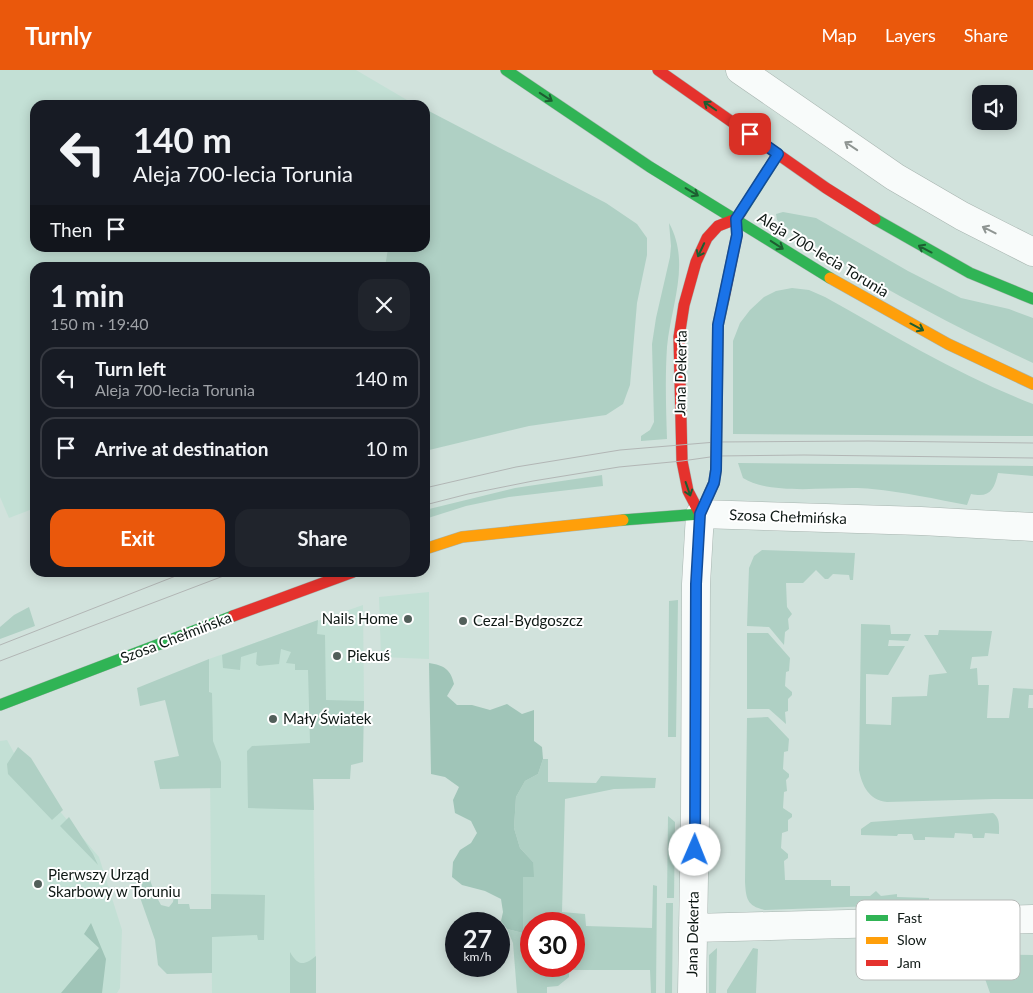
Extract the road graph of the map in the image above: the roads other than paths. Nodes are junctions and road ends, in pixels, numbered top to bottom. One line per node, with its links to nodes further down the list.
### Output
1 (506, 70): 5 (street, Aleja 700-lecia Torunia, one-way to 5)
2 (658, 70): 4 (street, one-way to 2)
3 (740, 70): 6 (street, one-way to 3)
4 (778, 154): 5 (street); 7 (street, one-way to 4)
5 (736, 219): 8 (street, Aleja 700-lecia Torunia, one-way to 8); 9 (street, Jana Dekerta); 9 (street, Jana Dekerta, one-way to 9)
6 (1033, 252)
7 (1033, 299)
8 (1033, 384)
9 (700, 514): 10 (street, Szosa Chełmińska); 11 (street, Szosa Chełmińska); 17 (street, Jana Dekerta)
10 (1033, 527)
11 (430, 547)
12 (339, 577): 13 (street, Szosa Chełmińska)
13 (0, 705)
14 (1020, 919): 15 (street)
15 (1033, 919)
16 (856, 924): 17 (street)
17 (693, 928): 18 (street, Jana Dekerta)
18 (692, 993)

